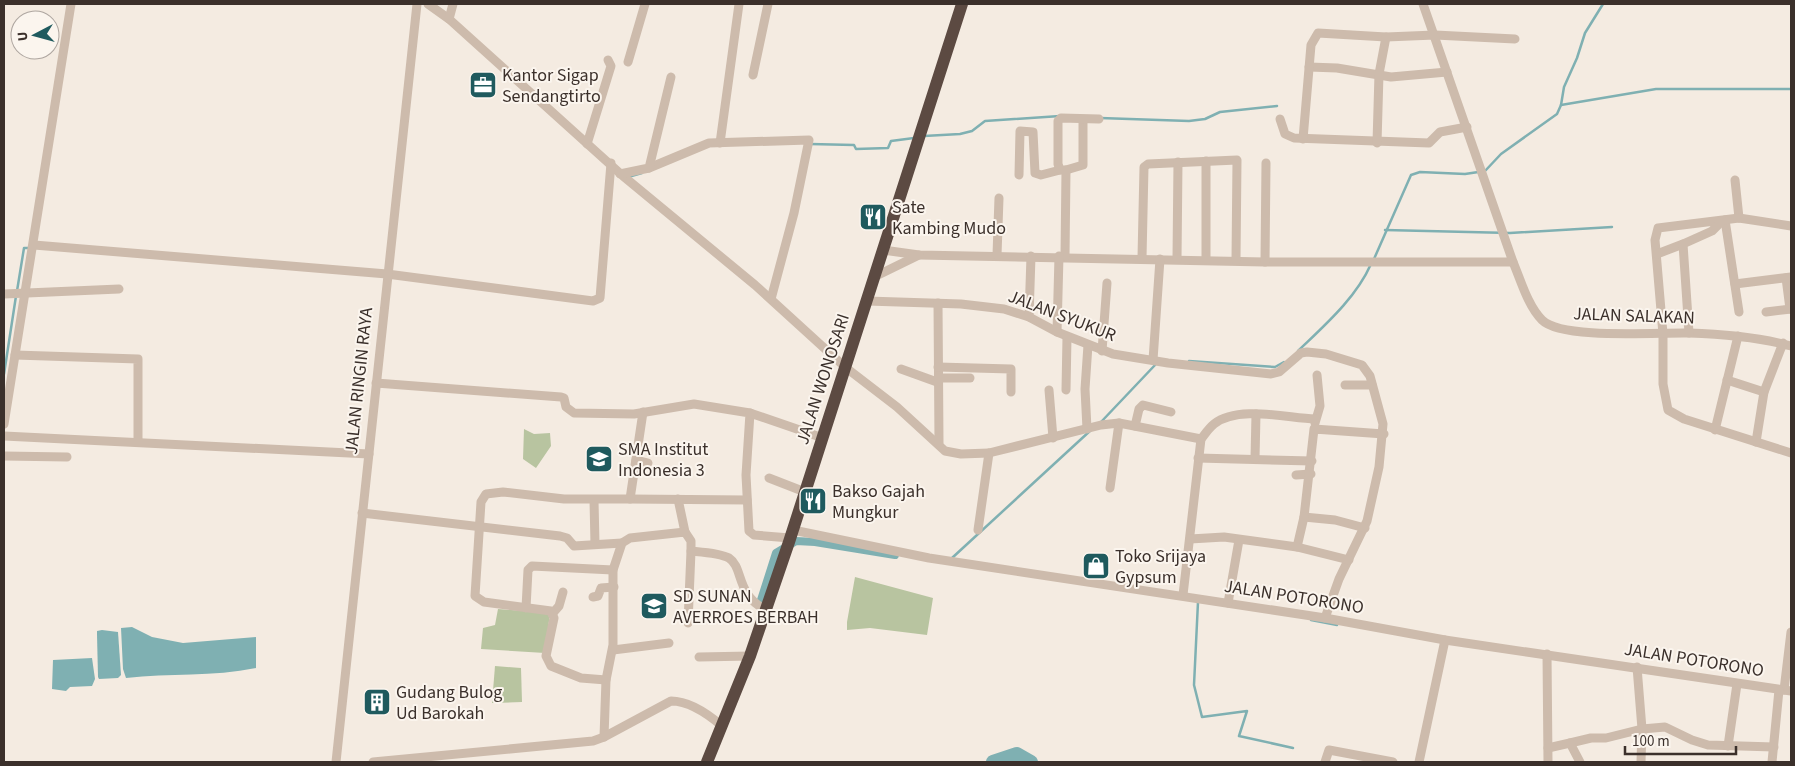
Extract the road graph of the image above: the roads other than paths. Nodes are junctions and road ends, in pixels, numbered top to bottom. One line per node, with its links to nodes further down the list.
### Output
1 (71, 4): 43 (street)
2 (417, 4): 57 (street, JALAN RINGIN RAYA)
3 (428, 4): 10 (street)
4 (453, 4): 10 (street)
5 (645, 4): 15 (street)
6 (739, 4): 26 (street)
7 (768, 4): 19 (street)
8 (962, 4): 44 (highway, JALAN WONOSARI)
9 (1423, 4): 11 (street, JALAN SALAKAN)
10 (449, 19): 28 (street)
11 (1435, 35): 12 (street); 13 (street); 17 (street, JALAN SALAKAN)
12 (1386, 37): 16 (street); 18 (street)
13 (1515, 39)
14 (608, 60): 28 (street)
15 (628, 62)
16 (1309, 68): 18 (street); 25 (street)
17 (1447, 72): 18 (street); 24 (street, JALAN SALAKAN)
18 (1379, 74): 27 (street)
19 (753, 75)
20 (671, 77): 33 (street)
21 (1099, 119): 23 (street)
22 (1280, 119): 25 (street)
23 (1083, 120): 34 (street); 34 (street)
24 (1467, 127): 27 (street); 56 (street, JALAN SALAKAN)
25 (1303, 139): 27 (street)
26 (720, 143): 33 (street); 65 (street)
27 (1377, 143)
28 (587, 144): 31 (street)
29 (1206, 161): 30 (street); 53 (street); 54 (street)
30 (1178, 162): 50 (street); 52 (street)
31 (611, 163): 35 (street); 57 (street)
32 (1266, 163): 55 (street)
33 (649, 168): 35 (street)
34 (1063, 170): 36 (street); 49 (street)
35 (620, 174): 65 (street)
36 (1019, 175)
37 (1735, 180): 39 (street)
38 (998, 198): 47 (street)
39 (1739, 218): 40 (street); 41 (street)
40 (1724, 221): 42 (street); 45 (street); 61 (street)
41 (1791, 226)
42 (1683, 244): 45 (street); 73 (street)
43 (33, 246): 57 (street); 63 (street)
44 (883, 250): 46 (street); 58 (highway, JALAN WONOSARI)
45 (1656, 254): 74 (street)
46 (920, 255): 47 (street); 58 (street)
47 (997, 255): 48 (street)
48 (1031, 256): 49 (street); 71 (street)
49 (1062, 256): 50 (street); 72 (street)
50 (1142, 258): 51 (street)
51 (1160, 259): 52 (street); 81 (street)
52 (1177, 259): 53 (street)
53 (1206, 259): 54 (street)
54 (1236, 260): 55 (street)
55 (1265, 262): 56 (street)
56 (1513, 262): 74 (street, JALAN SALAKAN)
57 (387, 275): 89 (street, JALAN RINGIN RAYA)
58 (876, 276): 66 (highway, JALAN WONOSARI)
59 (1789, 277): 61 (street); 68 (street)
60 (1107, 283): 79 (street)
61 (1735, 284): 69 (street)
62 (119, 289): 63 (street)
63 (20, 293): 64 (street); 80 (street)
64 (4, 294)
65 (771, 299): 82 (street)
66 (867, 301): 67 (street, JALAN SYUKUR); 82 (highway, JALAN WONOSARI)
67 (938, 303): 71 (street, JALAN SYUKUR); 83 (street)
68 (1791, 309): 70 (street)
69 (1739, 312)
70 (1766, 312)
71 (1029, 318): 72 (street, JALAN SYUKUR)
72 (1056, 332): 76 (street, JALAN SYUKUR)
73 (1688, 333): 74 (street, JALAN SALAKAN); 75 (street, JALAN SALAKAN)
74 (1663, 334): 106 (street)
75 (1738, 336): 77 (street, JALAN SALAKAN); 88 (street)
76 (1067, 337): 78 (street, JALAN SYUKUR); 93 (street)
77 (1787, 344): 95 (street)
78 (1088, 345): 79 (street, JALAN SYUKUR); 104 (street)
79 (1102, 351): 81 (street, JALAN SYUKUR)
80 (15, 355): 102 (street); 112 (street)
81 (1154, 360): 91 (street, JALAN SYUKUR)
82 (845, 367): 109 (highway, JALAN WONOSARI); 114 (street)
83 (938, 367): 87 (street); 94 (street)
84 (901, 369): 87 (street)
85 (1317, 375): 100 (street)
86 (970, 378): 87 (street)
87 (938, 380): 114 (street)
88 (1727, 380): 95 (street); 106 (street)
89 (376, 383): 96 (street); 116 (street, JALAN RINGIN RAYA)
90 (1344, 385): 91 (street)
91 (1372, 385): 107 (street)
92 (1049, 390): 110 (street)
93 (1066, 390)
94 (1011, 392)
95 (1764, 392): 113 (street)
96 (644, 412): 98 (street); 121 (street)
97 (1171, 412): 103 (street)
98 (750, 413): 109 (street); 133 (street)
99 (1256, 414): 100 (street); 111 (street); 122 (street)
100 (1315, 420): 105 (street)
101 (1119, 423): 103 (street); 104 (street); 128 (street)
102 (4, 424)
103 (1135, 426): 111 (street)
104 (1089, 428): 110 (street)
105 (1314, 429): 107 (street); 123 (street)
106 (1715, 430): 113 (street)
107 (1384, 434): 137 (street)
108 (4, 436): 112 (street)
109 (823, 438): 129 (highway, JALAN WONOSARI)
110 (1053, 438): 115 (street)
111 (1201, 439): 120 (street)
112 (138, 441): 116 (street)
113 (1756, 442): 117 (street)
114 (939, 443): 115 (street)
115 (989, 453): 138 (street)
116 (369, 454): 134 (street, JALAN RINGIN RAYA)
117 (1791, 454)
118 (4, 456): 119 (street)
119 (67, 457)
120 (1198, 458): 122 (street); 140 (street)
121 (636, 460): 124 (street); 130 (street)
122 (1255, 460): 123 (street)
123 (1312, 461): 126 (street)
124 (648, 462)
125 (1296, 474): 126 (street)
126 (1311, 474): 135 (street)
127 (769, 478): 129 (street)
128 (1110, 488)
129 (805, 492): 141 (highway, JALAN WONOSARI)
130 (630, 499): 131 (street); 132 (street)
131 (678, 499): 133 (street); 139 (street)
132 (594, 500): 136 (street); 144 (street)
133 (747, 500): 141 (street, JALAN POTORONO)
134 (362, 514): 136 (street); 178 (street, JALAN RINGIN RAYA)
135 (1304, 517): 137 (street); 145 (street)
136 (480, 527): 144 (street); 154 (street)
137 (1365, 528): 147 (street)
138 (978, 530)
139 (685, 532): 143 (street); 146 (street)
140 (1190, 539): 142 (street); 151 (street)
141 (790, 540): 151 (street, JALAN POTORONO); 155 (highway, JALAN WONOSARI)
142 (1239, 540): 145 (street); 153 (street)
143 (622, 542): 144 (street); 148 (street)
144 (595, 544)
145 (1297, 547): 147 (street)
146 (691, 551): 155 (street); 158 (street)
147 (1349, 560): 157 (street)
148 (613, 570): 149 (street); 154 (street)
149 (614, 587): 152 (street); 162 (street)
150 (563, 592): 156 (street)
151 (1183, 595): 153 (street, JALAN POTORONO)
152 (593, 597)
153 (1228, 603): 157 (street, JALAN POTORONO)
154 (526, 608): 156 (street)
155 (766, 610): 164 (highway, JALAN WONOSARI)
156 (552, 614): 167 (street)
157 (1325, 618): 160 (street, JALAN POTORONO)
158 (688, 622)
159 (1791, 632): 169 (street)
160 (1445, 640): 163 (street, JALAN POTORONO); 183 (street)
161 (669, 643): 162 (street)
162 (613, 650): 167 (street)
163 (1547, 654): 166 (street, JALAN POTORONO); 176 (street)
164 (750, 656): 165 (street); 170 (highway, JALAN WONOSARI)
165 (699, 657)
166 (1637, 667): 168 (street, JALAN POTORONO); 171 (street)
167 (606, 680): 172 (street)
168 (1737, 684): 169 (street, JALAN POTORONO); 174 (street)
169 (1785, 690): 175 (street)
170 (722, 726): 172 (street); 180 (highway, JALAN WONOSARI)
171 (1642, 729): 173 (street); 174 (street); 186 (street)
172 (604, 737): 177 (street)
173 (1570, 742): 176 (street); 185 (street)
174 (1728, 746): 175 (street)
175 (1774, 747): 187 (street)
176 (1548, 748): 184 (street)
177 (421, 760): 179 (street)
178 (336, 762)
179 (373, 762)
180 (707, 762)
181 (1325, 762): 182 (street)
182 (1394, 762)
183 (1419, 762)
184 (1548, 762)
185 (1580, 762)
186 (1641, 762)
187 (1772, 762)

